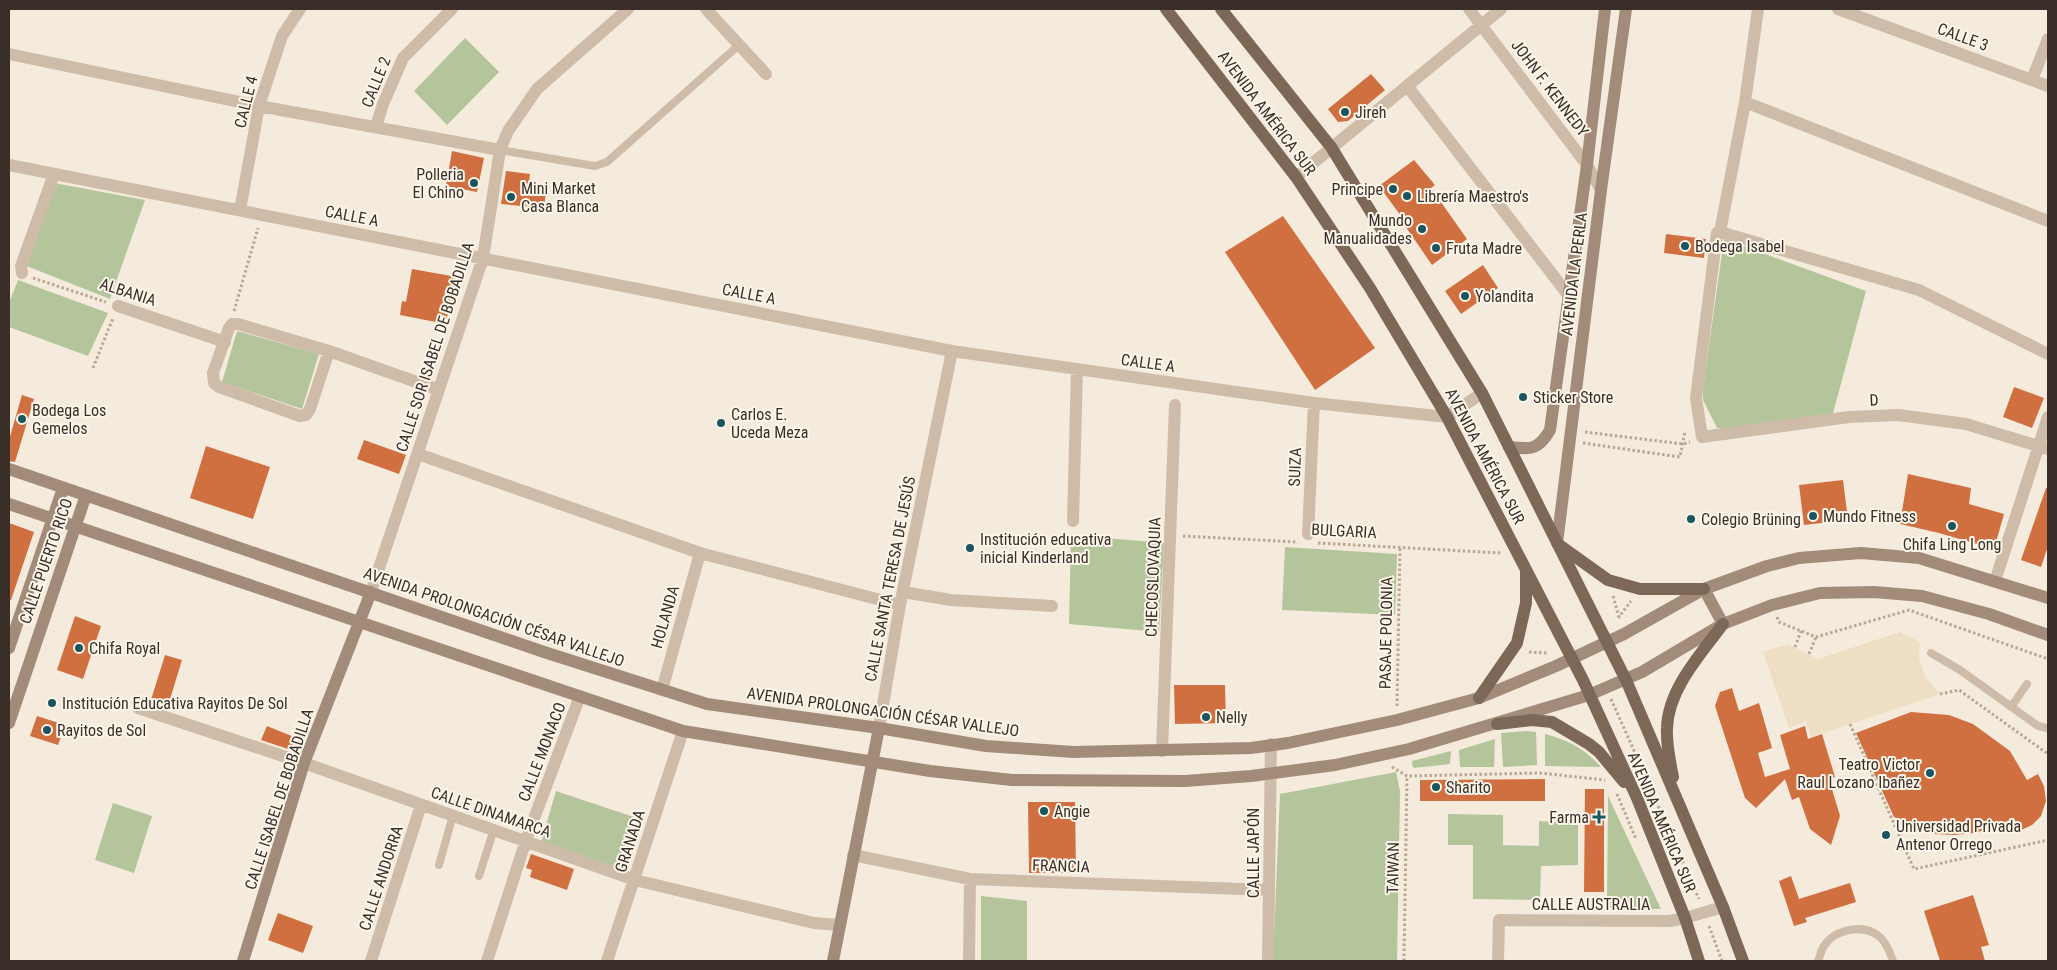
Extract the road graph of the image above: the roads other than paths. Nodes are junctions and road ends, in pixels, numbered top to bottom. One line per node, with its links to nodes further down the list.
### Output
1 (295, 9): 22 (street, CALLE 4)
2 (628, 9): 25 (street, CALLE SOR ISABEL DE BOBADILLA)
3 (706, 9): 15 (street)
4 (1166, 9): 29 (main road, AVENIDA AMÉRICA SUR)
5 (1221, 9): 24 (main road, AVENIDA AMÉRICA SUR)
6 (1469, 9): 13 (street, JOHN F. KENNEDY)
7 (1501, 9): 13 (street)
8 (1606, 9): 27 (main road, AVENIDA LA PERLA)
9 (1626, 9): 30 (main road, AVENIDA LA PERLA)
10 (1758, 9): 21 (street)
11 (1838, 9): 18 (street, CALLE 3)
12 (449, 10): 23 (street, CALLE 2)
13 (1482, 24): 20 (street); 27 (street, JOHN F. KENNEDY)
14 (2048, 39): 18 (street)
15 (739, 45): 17 (street); 25 (lane)
16 (9, 54): 22 (street)
17 (766, 74)
18 (2032, 80): 19 (street, CALLE 3)
19 (2048, 86)
20 (1408, 87): 24 (street); 36 (street)
21 (1745, 102): 32 (street); 33 (street)
22 (259, 106): 23 (street); 31 (street, CALLE 4)
23 (376, 127): 25 (street)
24 (1331, 148): 29 (street); 44 (main road, AVENIDA AMÉRICA SUR)
25 (500, 150): 34 (street, CALLE SOR ISABEL DE BOBADILLA)
26 (9, 165): 28 (street, CALLE A)
27 (1587, 165): 30 (street, JOHN F. KENNEDY); 36 (main road, AVENIDA LA PERLA)
28 (54, 174): 31 (street, CALLE A); 35 (street)
29 (1296, 177): 48 (main road, AVENIDA AMÉRICA SUR)
30 (1601, 190): 60 (main road, AVENIDA LA PERLA)
31 (240, 210): 34 (street, CALLE A)
32 (2048, 220)
33 (1720, 232): 41 (street); 50 (street, D)
34 (483, 258): 40 (street, CALLE A); 43 (street, CALLE SOR ISABEL DE BOBADILLA)
35 (22, 273)
36 (1569, 296): 49 (main road, AVENIDA LA PERLA)
37 (118, 306): 38 (street, ALBANIA)
38 (225, 342): 39 (street); 39 (street)
39 (329, 351): 43 (street)
40 (952, 351): 42 (street, CALLE A); 66 (street, CALLE SANTA TERESA DE JESÚS)
41 (2048, 354)
42 (1078, 369): 45 (street, CALLE A); 57 (street)
43 (439, 390): 51 (street, CALLE SOR ISABEL DE BOBADILLA)
44 (1482, 393): 48 (street); 49 (main road, AVENIDA AMÉRICA SUR)
45 (1314, 403): 48 (street, CALLE A); 59 (street, SUIZA)
46 (1175, 405): 90 (street, CHECOSLOVAQUIA)
47 (2048, 417): 50 (street)
48 (1447, 418): 62 (main road, AVENIDA AMÉRICA SUR)
49 (1509, 447): 60 (main road, AVENIDA AMÉRICA SUR)
50 (2044, 447): 63 (street)
51 (418, 454): 61 (street); 65 (street, CALLE SOR ISABEL DE BOBADILLA)
52 (9, 469): 53 (main road, AVENIDA PROLONGACIÓN CÉSAR VALLEJO)
53 (63, 488): 54 (main road, AVENIDA PROLONGACIÓN CÉSAR VALLEJO); 56 (main road, CALLE PUERTO RICO)
54 (86, 495): 58 (main road, CALLE PUERTO RICO); 65 (main road, AVENIDA PROLONGACIÓN CÉSAR VALLEJO)
55 (9, 504): 56 (main road)
56 (52, 519): 58 (main road); 73 (main road, CALLE PUERTO RICO)
57 (1073, 521)
58 (75, 525): 69 (main road); 84 (main road, CALLE PUERTO RICO)
59 (1306, 539)
60 (1557, 543): 64 (main road); 72 (main road, AVENIDA AMÉRICA SUR)
61 (700, 554): 66 (street); 78 (street, HOLANDA)
62 (1526, 569): 75 (main road, AVENIDA AMÉRICA SUR); 81 (main road)
63 (1995, 581): 64 (main road, AVENIDA PROLONGACIÓN CÉSAR VALLEJO); 67 (main road, AVENIDA PROLONGACIÓN CÉSAR VALLEJO)
64 (1704, 589): 70 (main road); 72 (main road, AVENIDA PROLONGACIÓN CÉSAR VALLEJO)
65 (371, 592): 69 (main road, CALLE ISABEL DE BOBADILLA); 78 (main road, AVENIDA PROLONGACIÓN CÉSAR VALLEJO)
66 (902, 598): 68 (street); 86 (street, CALLE SANTA TERESA DE JESÚS)
67 (2048, 598)
68 (1052, 606)
69 (359, 623): 80 (main road); 91 (main road, CALLE ISABEL DE BOBADILLA)
70 (1723, 624): 71 (main road); 76 (main road); 94 (main road)
71 (2048, 635)
72 (1608, 641): 75 (main road, AVENIDA PROLONGACIÓN CÉSAR VALLEJO); 76 (main road, AVENIDA AMÉRICA SUR)
73 (9, 648)
74 (1931, 653): 82 (lane)
75 (1572, 658): 79 (main road, AVENIDA AMÉRICA SUR); 81 (main road, AVENIDA PROLONGACIÓN CÉSAR VALLEJO)
76 (1626, 680): 79 (main road); 94 (main road, AVENIDA AMÉRICA SUR)
77 (2027, 684): 82 (lane)
78 (662, 690): 86 (main road, AVENIDA PROLONGACIÓN CÉSAR VALLEJO)
79 (1589, 695): 85 (main road); 95 (main road, AVENIDA AMÉRICA SUR)
80 (580, 696): 88 (main road); 99 (street, CALLE MONACO)
81 (1479, 698): 89 (main road, AVENIDA PROLONGACIÓN CÉSAR VALLEJO)
82 (2010, 707): 87 (lane)
83 (138, 708): 91 (street, CALLE DINAMARCA)
84 (9, 722)
85 (1497, 724): 93 (main road); 95 (main road)
86 (879, 728): 90 (main road, AVENIDA PROLONGACIÓN CÉSAR VALLEJO); 92 (main road, CALLE SANTA TERESA DE JESÚS)
87 (2048, 728)
88 (683, 731): 92 (main road); 104 (street, GRANADA)
89 (1271, 744): 90 (main road, AVENIDA PROLONGACIÓN CÉSAR VALLEJO); 93 (street, CALLE JAPÓN)
90 (1162, 751)
91 (304, 762): 96 (street, CALLE DINAMARCA); 109 (main road, CALLE ISABEL DE BOBADILLA)
92 (872, 762): 93 (main road); 100 (main road, CALLE SANTA TERESA DE JESÚS)
93 (1269, 772): 105 (street, CALLE JAPÓN)
94 (1676, 794): 106 (main road, AVENIDA AMÉRICA SUR)
95 (1637, 798): 107 (main road, AVENIDA AMÉRICA SUR)
96 (421, 805): 97 (street, CALLE DINAMARCA); 110 (street, CALLE ANDORRA)
97 (453, 815): 98 (street, CALLE DINAMARCA); 101 (lane)
98 (494, 829): 99 (street, CALLE DINAMARCA); 102 (lane)
99 (526, 840): 104 (street, CALLE DINAMARCA); 111 (street, CALLE MONACO)
100 (853, 855): 103 (street, FRANCIA); 108 (main road, CALLE SANTA TERESA DE JESÚS)
101 (439, 866)
102 (479, 876)
103 (970, 878): 105 (street, FRANCIA); 114 (street)
104 (635, 880): 108 (street, CALLE DINAMARCA); 112 (street, GRANADA)
105 (1269, 890): 115 (street, CALLE JAPÓN)
106 (1723, 907): 107 (street, CALLE AUSTRALIA); 118 (main road, AVENIDA AMÉRICA SUR)
107 (1685, 918): 116 (street, CALLE AUSTRALIA); 117 (main road, AVENIDA AMÉRICA SUR)
108 (840, 925): 113 (main road, CALLE SANTA TERESA DE JESÚS)
109 (243, 961)
110 (372, 961)
111 (487, 961)
112 (607, 961)
113 (833, 961)
114 (969, 961)
115 (1268, 961)
116 (1498, 961)
117 (1699, 961)
118 (1742, 961)
119 (1818, 961): 120 (lane)
120 (1893, 961)

